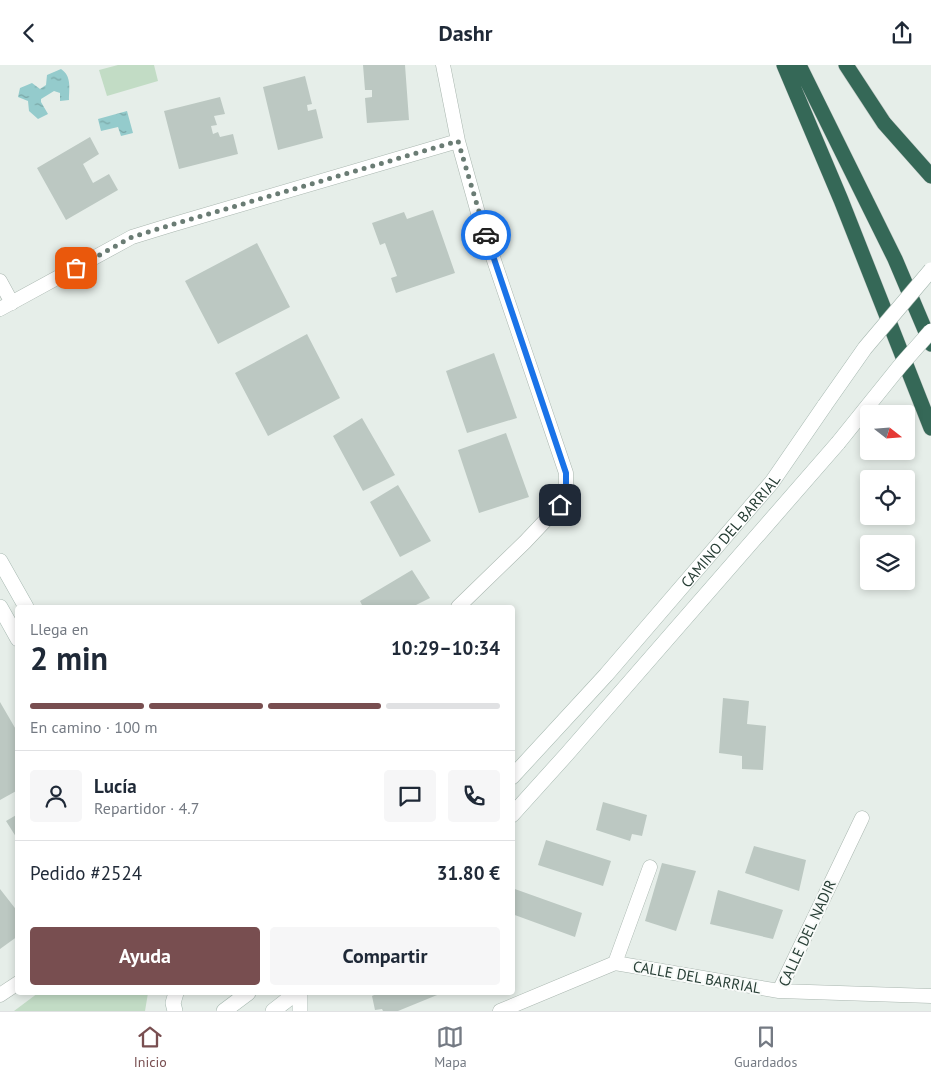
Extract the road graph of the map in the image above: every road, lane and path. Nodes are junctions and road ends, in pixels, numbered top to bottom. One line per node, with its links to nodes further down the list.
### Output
1 (443, 65): 5 (street)
2 (784, 65): 12 (highway)
3 (799, 65): 11 (highway)
4 (846, 65): 6 (highway)
5 (458, 141): 9 (street); 15 (street)
6 (931, 177)
7 (931, 270): 18 (main road, CAMINO DEL BARRIAL, bridge)
8 (0, 281): 9 (street)
9 (6, 306)
10 (931, 331): 19 (main road, CAMINO DEL BARRIAL, bridge)
11 (931, 344)
12 (931, 428)
13 (0, 561): 14 (main road)
14 (25, 605)
15 (460, 605)
16 (0, 607): 17 (main road)
17 (15, 634)
18 (515, 774)
19 (515, 812)
20 (862, 818): 24 (street, CALLE DEL NADIR)
21 (650, 867): 22 (street, CALLE DEL BARRIAL)
22 (615, 963): 24 (street, CALLE DEL BARRIAL); 35 (street, CALLE DEL BARRIAL)
23 (15, 985): 25 (street)
24 (779, 991): 30 (street, CALLE DEL NADIR)
25 (0, 995)
26 (175, 995): 31 (main road)
27 (245, 995): 32 (main road)
28 (293, 995): 33 (main road)
29 (300, 995): 34 (main road)
30 (931, 996)
31 (175, 1011)
32 (224, 1011)
33 (273, 1011)
34 (300, 1011)
35 (500, 1011)

